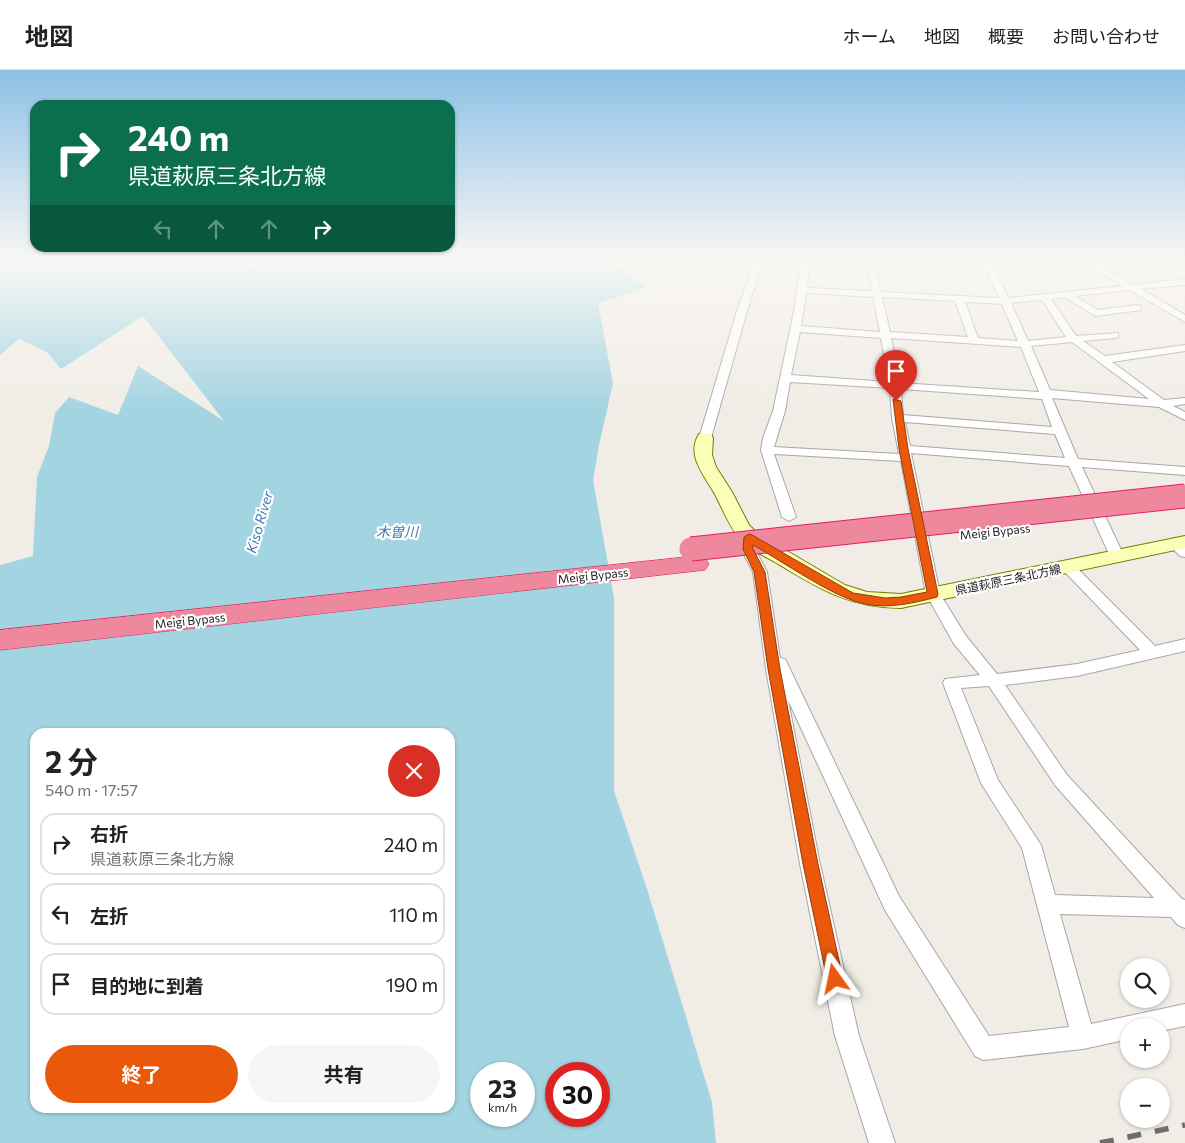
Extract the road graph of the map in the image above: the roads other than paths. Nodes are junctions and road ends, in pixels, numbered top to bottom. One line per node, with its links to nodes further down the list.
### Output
1 (742, 311): 29 (street)
2 (798, 311): 11 (street)
3 (880, 311): 13 (street)
4 (963, 311): 15 (street)
5 (1009, 311): 16 (street)
6 (1054, 311): 14 (street)
7 (1093, 311): 8 (street)
8 (1112, 311)
9 (1171, 311): 10 (street)
10 (1185, 319)
11 (795, 329): 13 (street); 21 (street)
12 (1114, 335): 14 (street)
13 (886, 336): 15 (street); 22 (street)
14 (1072, 338): 16 (street); 19 (street)
15 (974, 341): 16 (street)
16 (1025, 344): 23 (street)
17 (1185, 348): 18 (street)
18 (1167, 350): 19 (street); 20 (street)
19 (1102, 360): 25 (street)
20 (1185, 361)
21 (785, 378): 22 (street); 30 (street)
22 (895, 385): 23 (street); 27 (street)
23 (1047, 395): 25 (street); 28 (street)
24 (1185, 401): 25 (street)
25 (1162, 404): 26 (street)
26 (1185, 417)
27 (898, 418): 28 (street); 31 (street)
28 (1059, 431): 32 (street)
29 (705, 438): 37 (main road, 県道萩原三条北方線)
30 (767, 450): 31 (street); 36 (street)
31 (904, 453): 32 (street); 41 (street)
32 (1074, 463): 33 (street); 39 (street)
33 (1185, 471)
34 (1185, 496): 42 (highway, Meigi Bypass, bridge)
35 (1185, 509): 43 (highway, Meigi Bypass)
36 (789, 517)
37 (749, 537): 41 (main road, 県道萩原三条北方線); 45 (street)
38 (1182, 546): 39 (main road, 県道萩原三条北方線)
39 (1118, 556): 40 (main road, 県道萩原三条北方線)
40 (1067, 566): 41 (main road, 県道萩原三条北方線); 46 (street)
41 (933, 594): 47 (street)
42 (0, 625)
43 (0, 640)
44 (1185, 644): 46 (street)
45 (772, 648): 53 (street); 54 (street)
46 (1151, 652): 47 (street)
47 (993, 680): 48 (street); 49 (street)
48 (1048, 904): 49 (street); 53 (street)
49 (1182, 911)
50 (1185, 1015): 51 (street)
51 (1170, 1018)
52 (1120, 1028): 53 (street)
53 (1083, 1036)
54 (882, 1143)

